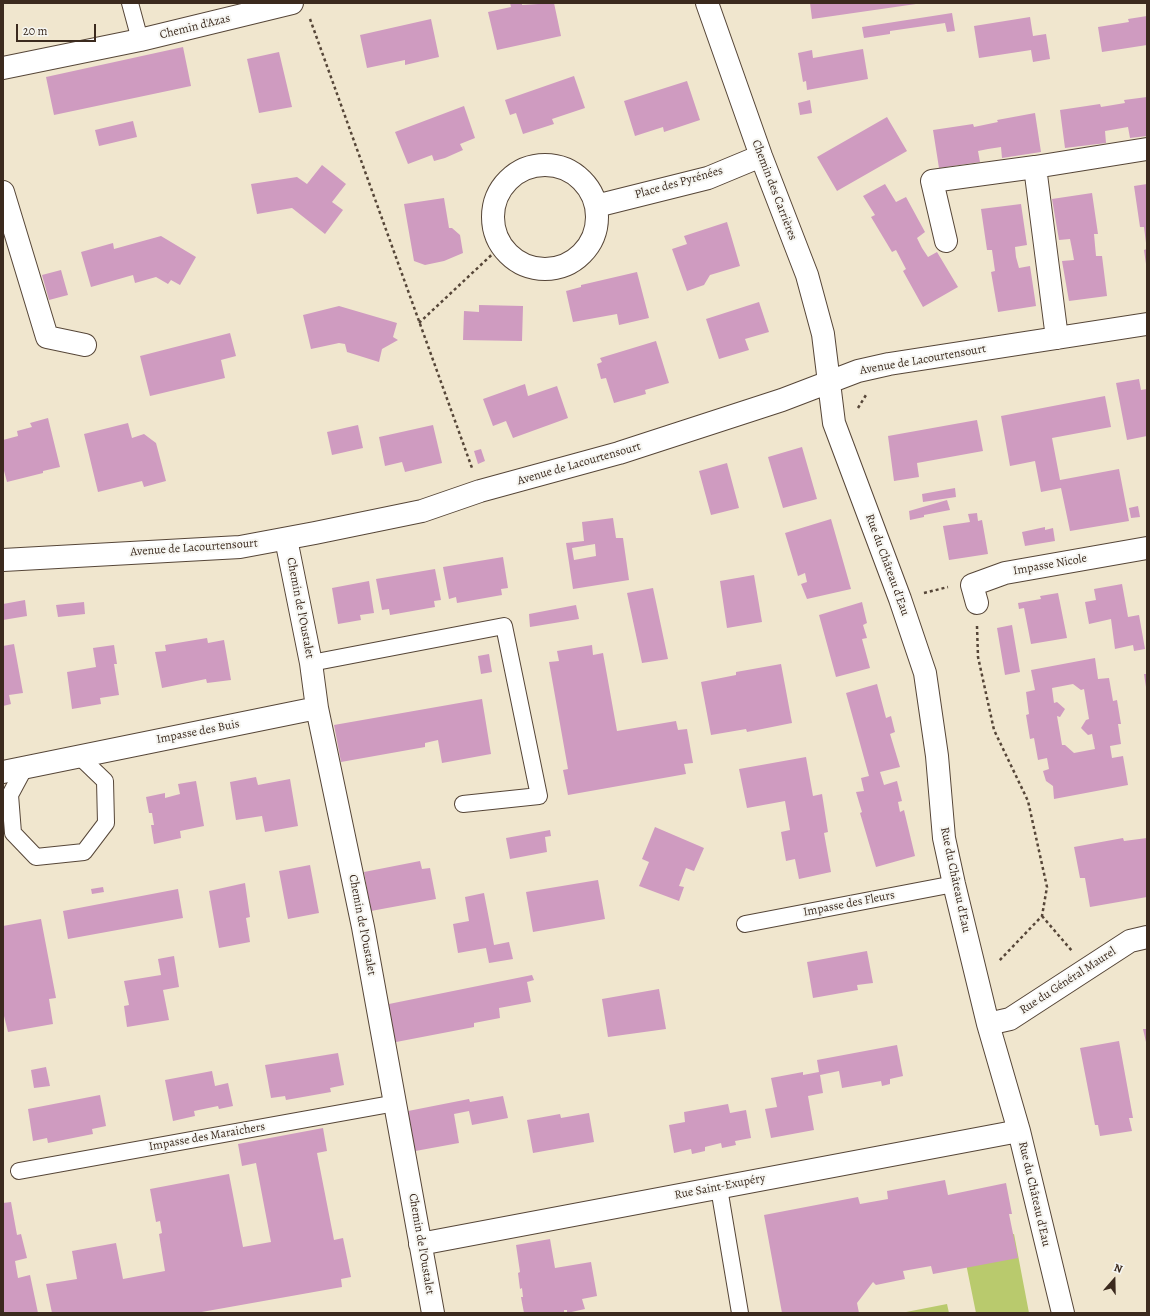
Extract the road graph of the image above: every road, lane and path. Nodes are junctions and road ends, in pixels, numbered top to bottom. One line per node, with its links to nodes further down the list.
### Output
1 (130, 3): 5 (lane)
2 (292, 3): 5 (street, Chemin d'Azas)
3 (707, 3): 8 (street, Chemin des Carrières)
4 (310, 18): 14 (path)
5 (140, 40): 6 (street, Chemin d'Azas)
6 (3, 68)
7 (1147, 149): 9 (street)
8 (761, 156): 11 (street, Place des Pyrénées); 18 (street, Chemin des Carrières)
9 (1036, 167): 12 (street); 16 (street)
10 (3, 192): 17 (street)
11 (596, 206): 13 (street); 13 (street)
12 (946, 241)
13 (501, 246): 14 (path)
14 (419, 323): 19 (path)
15 (1147, 324): 16 (street, Avenue de Lacourtensourt)
16 (1057, 338): 18 (street, Avenue de Lacourtensourt)
17 (85, 344)
18 (830, 380): 19 (street, Avenue de Lacourtensourt); 32 (street, Rue du Château d'Eau)
19 (480, 491): 20 (street, Avenue de Lacourtensourt)
20 (286, 539): 22 (street, Avenue de Lacourtensourt); 26 (street, Chemin de l'Oustalet)
21 (1147, 548): 25 (street, Impasse Nicole)
22 (3, 560)
23 (941, 587): 24 (path)
24 (922, 593)
25 (977, 602): 33 (path)
26 (311, 664): 27 (street, Chemin de l'Oustalet); 31 (lane)
27 (317, 708): 28 (street, Impasse des Buis); 39 (street, Chemin de l'Oustalet)
28 (79, 756): 29 (street, Impasse des Buis); 29 (lane)
29 (25, 767): 30 (street, Impasse des Buis)
30 (3, 772)
31 (463, 804)
32 (954, 884): 34 (lane, Impasse des Fleurs); 38 (street, Rue du Château d'Eau)
33 (1042, 916): 36 (path); 37 (path)
34 (745, 924)
35 (1147, 937): 37 (street, Rue du Général Maurel)
36 (998, 962)
37 (1087, 968): 38 (street, Rue du Général Maurel)
38 (988, 1024): 40 (street, Rue du Château d'Eau)
39 (396, 1103): 41 (lane, Impasse des Maraichers); 43 (street, Chemin de l'Oustalet)
40 (1019, 1131): 42 (street, Rue Saint-Exupéry); 46 (street, Rue du Château d'Eau)
41 (19, 1171)
42 (719, 1188): 43 (street, Rue Saint-Exupéry); 45 (lane)
43 (420, 1244): 44 (street, Chemin de l'Oustalet)
44 (433, 1313)
45 (740, 1313)
46 (1063, 1313)

